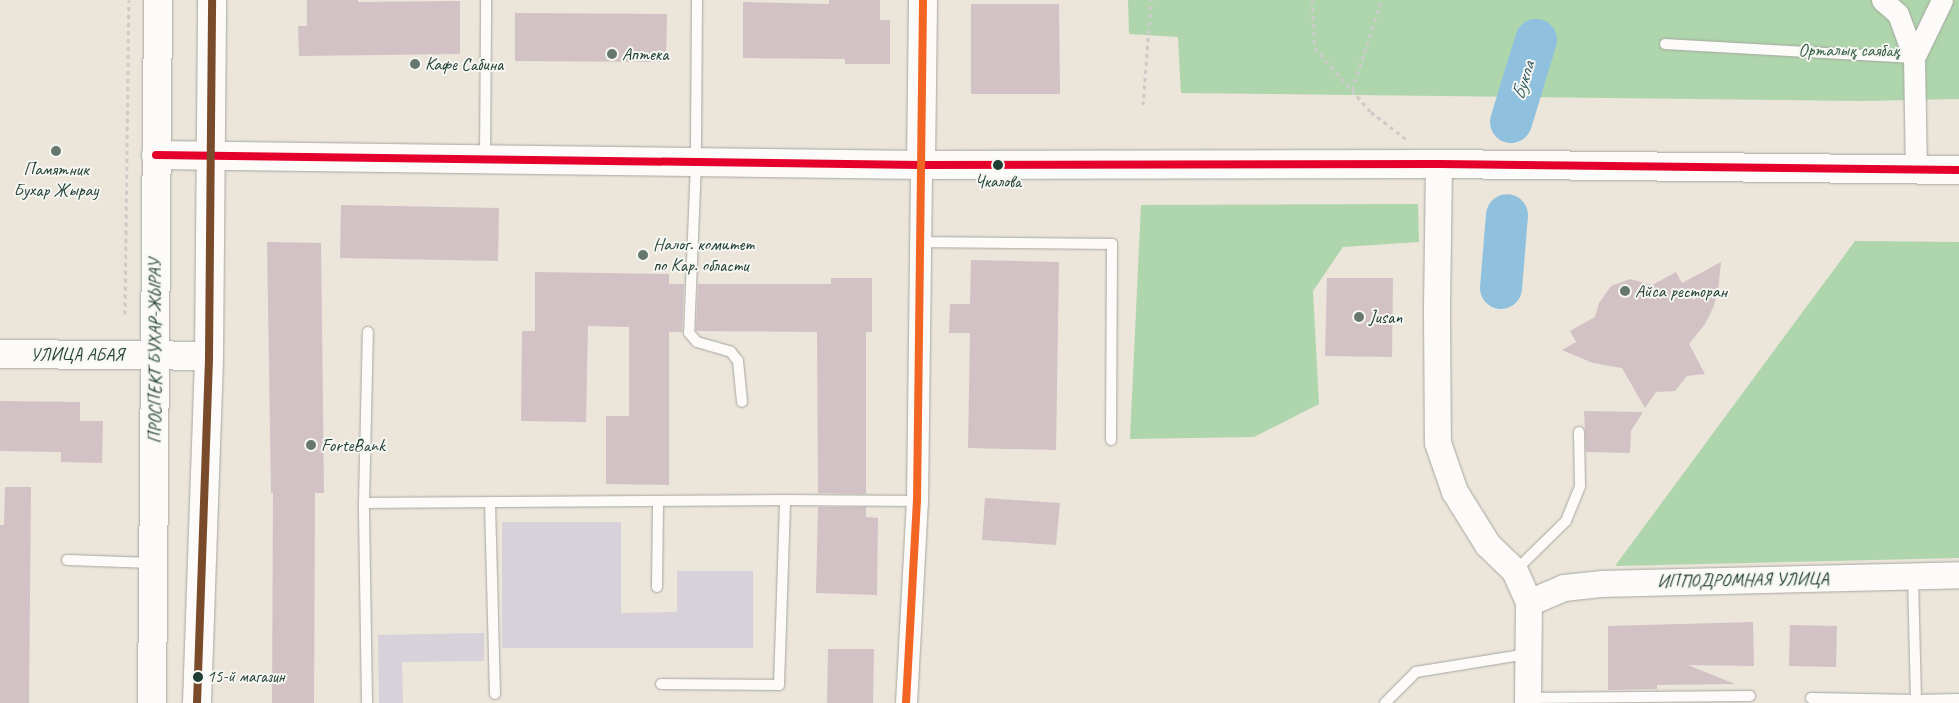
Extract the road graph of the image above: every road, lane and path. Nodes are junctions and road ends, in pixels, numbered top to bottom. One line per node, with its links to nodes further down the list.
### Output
1 (129, 0): 26 (path)
2 (158, 0): 17 (main road, ПРОСПЕКТ БУХАР-ЖЫРАУ)
3 (212, 0): 18 (main road)
4 (486, 0): 19 (lane)
5 (697, 0): 20 (lane)
6 (923, 0): 22 (main road)
7 (1151, 0): 15 (path)
8 (1312, 0): 14 (path)
9 (1382, 0): 14 (path)
10 (1882, 0): 13 (street)
11 (1942, 0): 13 (street)
12 (1665, 44): 13 (lane)
13 (1914, 58): 23 (street)
14 (1352, 90): 16 (path)
15 (1143, 105)
16 (1409, 141)
17 (156, 155): 18 (main road); 29 (main road, ПРОСПЕКТ БУХАР-ЖЫРАУ)
18 (212, 156): 19 (main road); 30 (main road)
19 (485, 160): 20 (main road)
20 (696, 162): 22 (main road); 31 (lane)
21 (1439, 164): 22 (main road); 23 (main road); 41 (street)
22 (921, 165): 25 (street)
23 (1916, 170): 24 (main road)
24 (1959, 170)
25 (919, 242): 33 (lane); 35 (street)
26 (125, 314)
27 (368, 332): 37 (lane)
28 (0, 354): 29 (main road, УЛИЦА АБАЯ)
29 (155, 354): 30 (main road, УЛИЦА АБАЯ); 40 (main road, ПРОСПЕКТ БУХАР-ЖЫРАУ)
30 (209, 356): 55 (main road)
31 (742, 402)
32 (1579, 432): 41 (lane)
33 (1111, 440)
34 (785, 500): 35 (lane); 36 (lane); 47 (lane)
35 (917, 501): 57 (street)
36 (658, 502): 38 (lane); 44 (lane)
37 (364, 503): 38 (lane); 56 (lane)
38 (490, 503): 48 (lane)
39 (67, 560): 40 (lane)
40 (153, 563): 54 (main road, ПРОСПЕКТ БУХАР-ЖЫРАУ)
41 (1515, 571): 45 (street)
42 (1959, 575): 43 (street, ИППОДРОМНАЯ УЛИЦА)
43 (1913, 576): 45 (street, ИППОДРОМНАЯ УЛИЦА); 52 (lane)
44 (657, 587)
45 (1530, 603): 46 (street)
46 (1527, 654): 53 (street); 58 (lane)
47 (660, 684)
48 (495, 694)
49 (1750, 696): 53 (lane)
50 (1811, 698): 52 (lane)
51 (1959, 699): 52 (lane)
52 (1916, 700)
53 (1528, 701)
54 (152, 703)
55 (197, 703)
56 (367, 703)
57 (906, 703)
58 (1385, 703)

